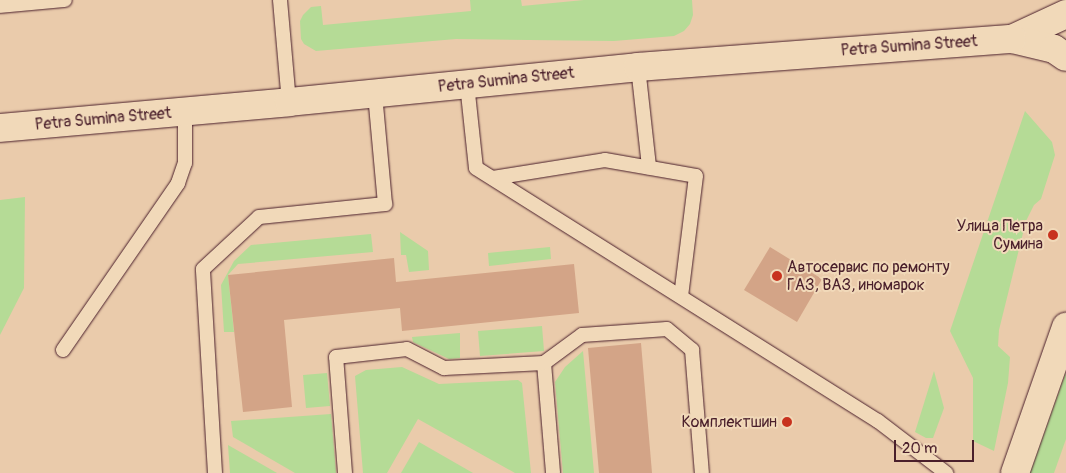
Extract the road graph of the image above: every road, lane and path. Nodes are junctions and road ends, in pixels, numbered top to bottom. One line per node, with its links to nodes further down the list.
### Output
1 (65, 0): 3 (lane)
2 (280, 0): 10 (lane)
3 (0, 6)
4 (1066, 14): 5 (street)
5 (1012, 39): 6 (street); 7 (street, Petra Sumina Street)
6 (1066, 57)
7 (638, 67): 8 (street, Petra Sumina Street); 13 (lane)
8 (467, 84): 9 (street, Petra Sumina Street); 14 (lane)
9 (375, 94): 10 (street, Petra Sumina Street); 19 (lane)
10 (289, 102): 11 (street, Petra Sumina Street)
11 (185, 112): 12 (street, Petra Sumina Street); 17 (lane)
12 (0, 128)
13 (649, 168): 14 (lane); 15 (lane)
14 (493, 178): 15 (lane)
15 (681, 296): 23 (lane)
16 (1066, 327): 24 (street)
17 (63, 350)
18 (544, 363): 20 (lane); 21 (lane); 22 (lane)
19 (215, 473)
20 (345, 473)
21 (553, 473)
22 (702, 473)
23 (946, 473)
24 (1014, 473)

